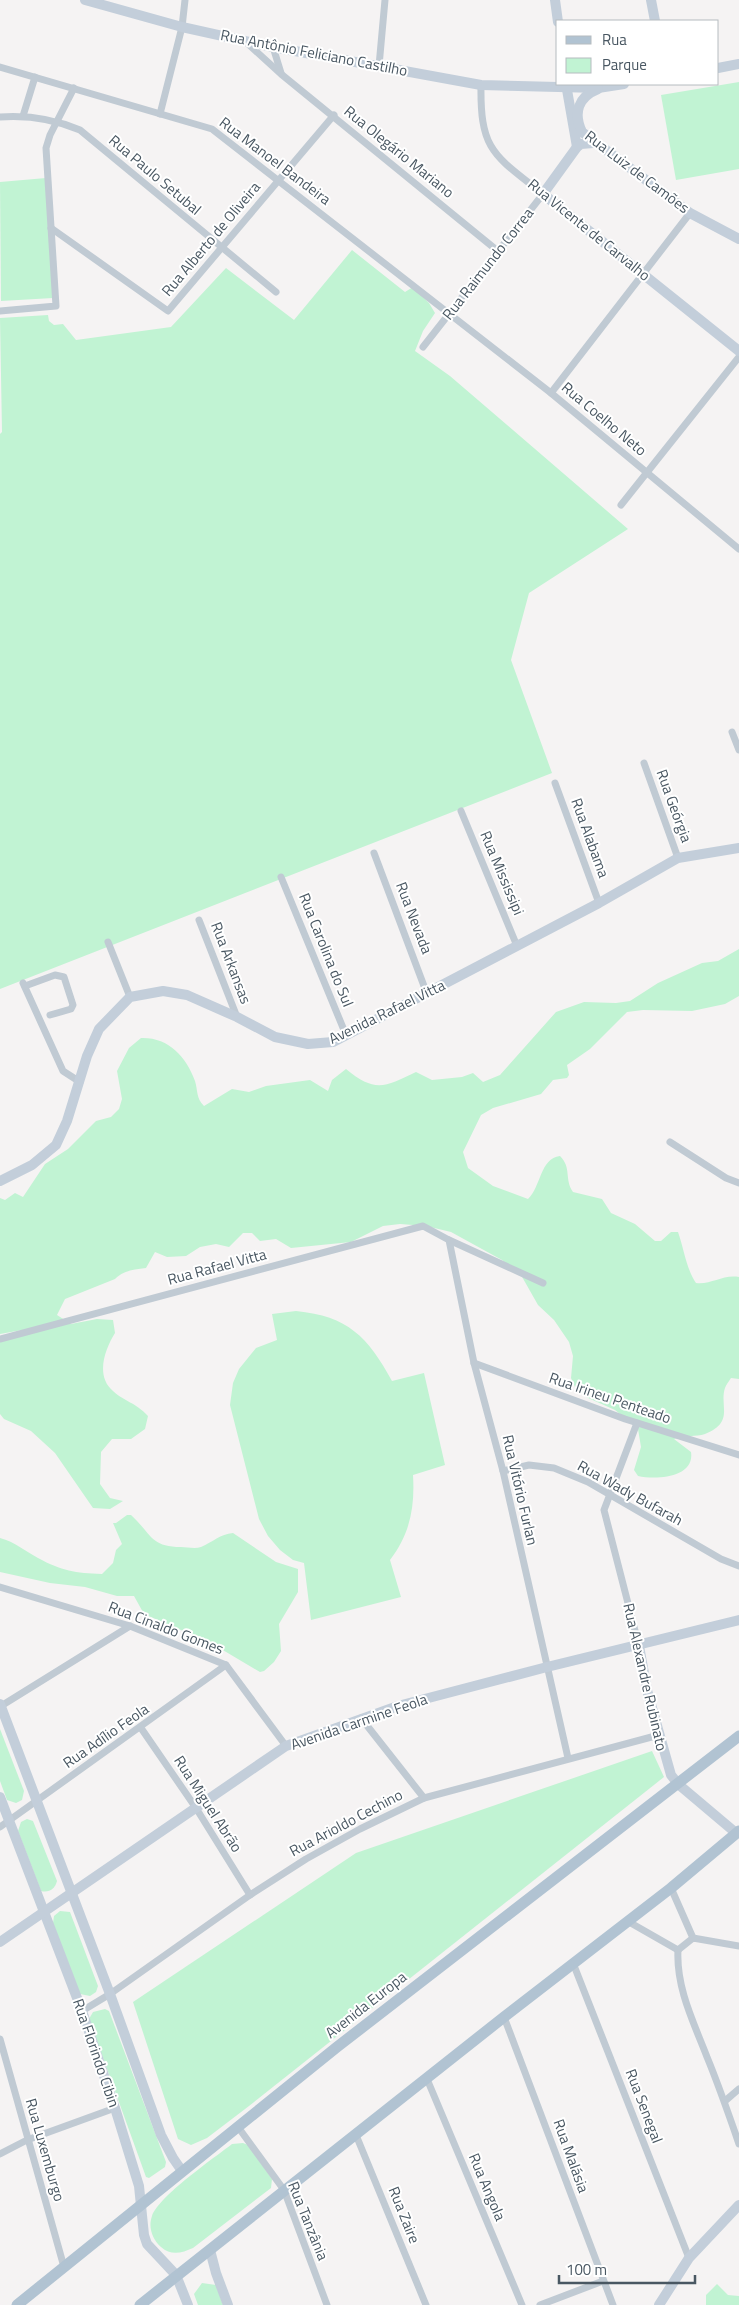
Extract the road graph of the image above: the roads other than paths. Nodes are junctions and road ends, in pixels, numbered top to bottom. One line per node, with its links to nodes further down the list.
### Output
1 (87, 0): 8 (main road, Rua Antônio Feliciano Castilho)
2 (185, 0): 8 (street)
3 (385, 0): 13 (street)
4 (555, 0): 6 (main road)
5 (651, 0): 7 (main road)
6 (558, 20)
7 (655, 20)
8 (182, 27): 9 (main road, Rua Antônio Feliciano Castilho); 22 (street)
9 (245, 40): 10 (main road, Rua Antônio Feliciano Castilho); 15 (street, Rua Olegário Mariano)
10 (274, 47): 13 (main road, Rua Antônio Feliciano Castilho); 15 (street)
11 (739, 64): 14 (main road)
12 (0, 66): 16 (street, Rua Manoel Bandeira)
13 (379, 66): 17 (main road, Rua Antônio Feliciano Castilho)
14 (719, 68)
15 (281, 74): 23 (street, Rua Olegário Mariano)
16 (35, 77): 19 (street, Rua Manoel Bandeira); 24 (street)
17 (481, 85): 21 (main road, Rua Antônio Feliciano Castilho); 30 (street, Rua Vicente de Carvalho)
18 (618, 85): 20 (main road, Rua Antônio Feliciano Castilho)
19 (74, 88): 22 (street, Rua Manoel Bandeira); 26 (street)
20 (598, 88): 21 (main road, Rua Antônio Feliciano Castilho); 27 (main road, Rua Luiz de Camões)
21 (567, 89): 28 (main road, Rua Luiz de Camões)
22 (160, 114): 29 (street, Rua Manoel Bandeira)
23 (334, 115): 29 (street, Rua Alberto de Oliveira); 35 (street, Rua Olegário Mariano)
24 (23, 116): 25 (street, Rua Paulo Setubal); 26 (street, Rua Paulo Setubal)
25 (0, 117)
26 (57, 122): 32 (street); 34 (street, Rua Paulo Setubal)
27 (593, 143): 28 (main road); 31 (main road, Rua Luiz de Camões)
28 (577, 147): 30 (main road, Rua Raimundo Correa)
29 (280, 179): 34 (street, Rua Alberto de Oliveira); 39 (street, Rua Manoel Bandeira)
30 (543, 194): 35 (street, Rua Raimundo Correa); 36 (main road, Rua Vicente de Carvalho)
31 (690, 213): 33 (main road, Rua Luiz de Camões); 36 (street)
32 (51, 228): 34 (street, Rua Alberto de Oliveira); 38 (street)
33 (739, 238)
34 (221, 249): 37 (street, Rua Paulo Setubal)
35 (499, 252): 39 (street, Rua Raimundo Correa)
36 (643, 273): 41 (main road, Rua Vicente de Carvalho); 43 (street)
37 (276, 292)
38 (0, 311)
39 (448, 314): 40 (street, Rua Raimundo Correa); 43 (street, Rua Coelho Neto)
40 (423, 347)
41 (739, 351)
42 (739, 357): 44 (street)
43 (551, 393): 44 (street, Rua Coelho Neto)
44 (648, 473): 45 (street); 46 (street, Rua Coelho Neto)
45 (621, 505)
46 (739, 549)
47 (732, 732): 48 (street)
48 (739, 750)
49 (644, 763): 54 (street, Rua Geórgia)
50 (555, 783): 56 (street, Rua Alabama)
51 (461, 811): 59 (street, Rua Mississipi)
52 (739, 848): 54 (main road, Avenida Rafael Vitta)
53 (374, 853): 60 (street, Rua Nevada)
54 (678, 858): 56 (main road, Avenida Rafael Vitta)
55 (281, 877): 64 (street, Rua Carolina do Sul)
56 (599, 903): 59 (main road, Avenida Rafael Vitta)
57 (199, 920): 63 (street, Rua Arkansas)
58 (108, 942): 61 (street)
59 (517, 946): 60 (main road, Avenida Rafael Vitta)
60 (428, 994): 64 (main road, Avenida Rafael Vitta)
61 (130, 997): 63 (main road, Avenida Rafael Vitta); 65 (main road)
62 (50, 1015): 65 (street)
63 (237, 1017): 64 (main road, Avenida Rafael Vitta)
64 (346, 1035)
65 (80, 1082): 67 (main road)
66 (670, 1142): 68 (street)
67 (0, 1179)
68 (739, 1183)
69 (449, 1240): 70 (street); 71 (street, Rua Rafael Vitta); 72 (street, Rua Vitório Furlan)
70 (543, 1283)
71 (0, 1339)
72 (474, 1363): 73 (street, Rua Irineu Penteado); 75 (street, Rua Vitório Furlan)
73 (637, 1423): 74 (street, Rua Irineu Penteado); 76 (street, Rua Alexandre Rubinato)
74 (739, 1455)
75 (503, 1471): 76 (street, Rua Wady Bufarah); 83 (street, Rua Vitório Furlan)
76 (611, 1494): 77 (street, Rua Wady Bufarah); 81 (street, Rua Alexandre Rubinato)
77 (739, 1566)
78 (0, 1587): 80 (street, Rua Cinaldo Gomes)
79 (739, 1620): 81 (main road, Avenida Carmine Feola)
80 (130, 1626): 82 (street, Rua Cinaldo Gomes); 84 (street)
81 (639, 1646): 83 (main road, Avenida Carmine Feola); 87 (main road, Rua Alexandre Rubinato)
82 (226, 1665): 86 (street, Rua Adílio Feola); 89 (street, Rua Cinaldo Gomes)
83 (547, 1666): 85 (main road, Avenida Carmine Feola); 90 (street, Rua Vitório Furlan)
84 (0, 1705): 94 (main road)
85 (361, 1718): 89 (main road, Avenida Carmine Feola); 93 (street)
86 (141, 1728): 94 (street, Rua Adílio Feola); 95 (street, Rua Miguel Abrão)
87 (659, 1735): 90 (street, Rua Arioldo Cechino); 91 (main road, Rua Alexandre Rubinato)
88 (739, 1736): 91 (main road, Avenida Europa)
89 (286, 1746): 95 (main road, Avenida Carmine Feola)
90 (568, 1758): 93 (street, Rua Arioldo Cechino)
91 (678, 1784): 98 (main road, Rua Alexandre Rubinato); 117 (main road, Avenida Europa)
92 (0, 1797): 96 (main road, Rua Florindo Cibin)
93 (424, 1798): 101 (street, Rua Arioldo Cechino)
94 (37, 1801): 96 (street, Rua Adílio Feola); 100 (main road)
95 (196, 1808): 100 (main road, Avenida Carmine Feola); 101 (street, Rua Miguel Abrão)
96 (9, 1821): 97 (street, Rua Adílio Feola); 102 (main road, Rua Florindo Cibin)
97 (0, 1827)
98 (738, 1833): 99 (main road)
99 (672, 1888): 103 (main road); 104 (street)
100 (72, 1892): 102 (main road, Avenida Carmine Feola); 109 (main road)
101 (250, 1895): 109 (street, Rua Arioldo Cechino)
102 (43, 1912): 105 (main road, Avenida Carmine Feola); 110 (main road, Rua Florindo Cibin)
103 (629, 1922): 107 (street); 108 (main road)
104 (693, 1938): 106 (street); 107 (street)
105 (0, 1942)
106 (739, 1946)
107 (678, 1950): 115 (street)
108 (573, 1963): 111 (main road); 127 (street, Rua Senegal)
109 (110, 1994): 110 (street, Rua Arioldo Cechino); 122 (main road)
110 (82, 2011): 116 (main road, Rua Florindo Cibin)
111 (504, 2017): 113 (main road); 130 (street, Rua Malásia)
112 (0, 2039): 119 (street, Rua Luxemburgo)
113 (427, 2079): 118 (main road); 138 (street, Rua Angola)
114 (739, 2089): 115 (street)
115 (725, 2100): 120 (street)
116 (115, 2108): 119 (street); 124 (main road, Rua Florindo Cibin)
117 (238, 2127): 122 (main road, Avenida Europa); 123 (street, Rua Tanzânia)
118 (356, 2135): 123 (main road); 137 (street, Rua Zaire)
119 (27, 2140): 121 (street); 128 (street, Rua Luxemburgo)
120 (739, 2144)
121 (0, 2154)
122 (182, 2171): 124 (main road, Avenida Europa)
123 (284, 2190): 126 (main road); 136 (street, Rua Tanzânia)
124 (142, 2204): 128 (main road, Avenida Europa); 129 (main road, Rua Florindo Cibin)
125 (739, 2205): 127 (main road)
126 (210, 2250): 129 (main road); 135 (main road)
127 (689, 2258): 131 (main road)
128 (64, 2267): 132 (main road, Avenida Europa)
129 (176, 2275): 133 (main road); 134 (main road, Rua Florindo Cibin)
130 (603, 2281): 139 (street); 140 (street, Rua Malásia)
131 (660, 2304)
132 (17, 2305)
133 (140, 2305)
134 (188, 2305)
135 (228, 2305)
136 (327, 2305)
137 (426, 2305)
138 (522, 2305)
139 (540, 2305)
140 (613, 2305)

